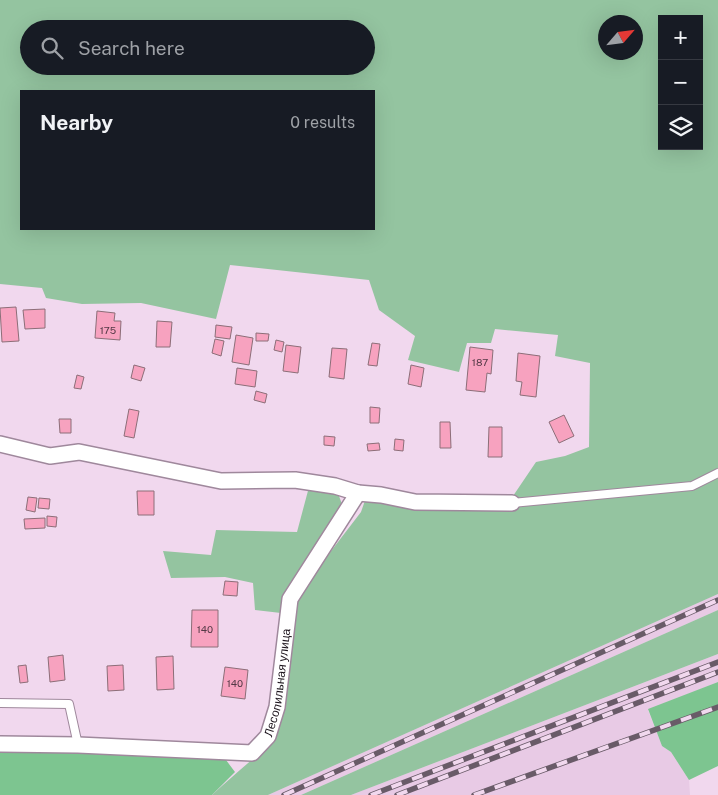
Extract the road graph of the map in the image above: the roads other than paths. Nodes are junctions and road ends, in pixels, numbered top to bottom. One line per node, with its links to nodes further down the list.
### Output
1 (0, 444): 3 (street)
2 (718, 473): 4 (lane)
3 (358, 493): 4 (street); 7 (street, Лесопильная улица)
4 (512, 503)
5 (0, 703): 7 (lane)
6 (0, 744): 7 (street, Лесопильная улица)
7 (78, 745)

